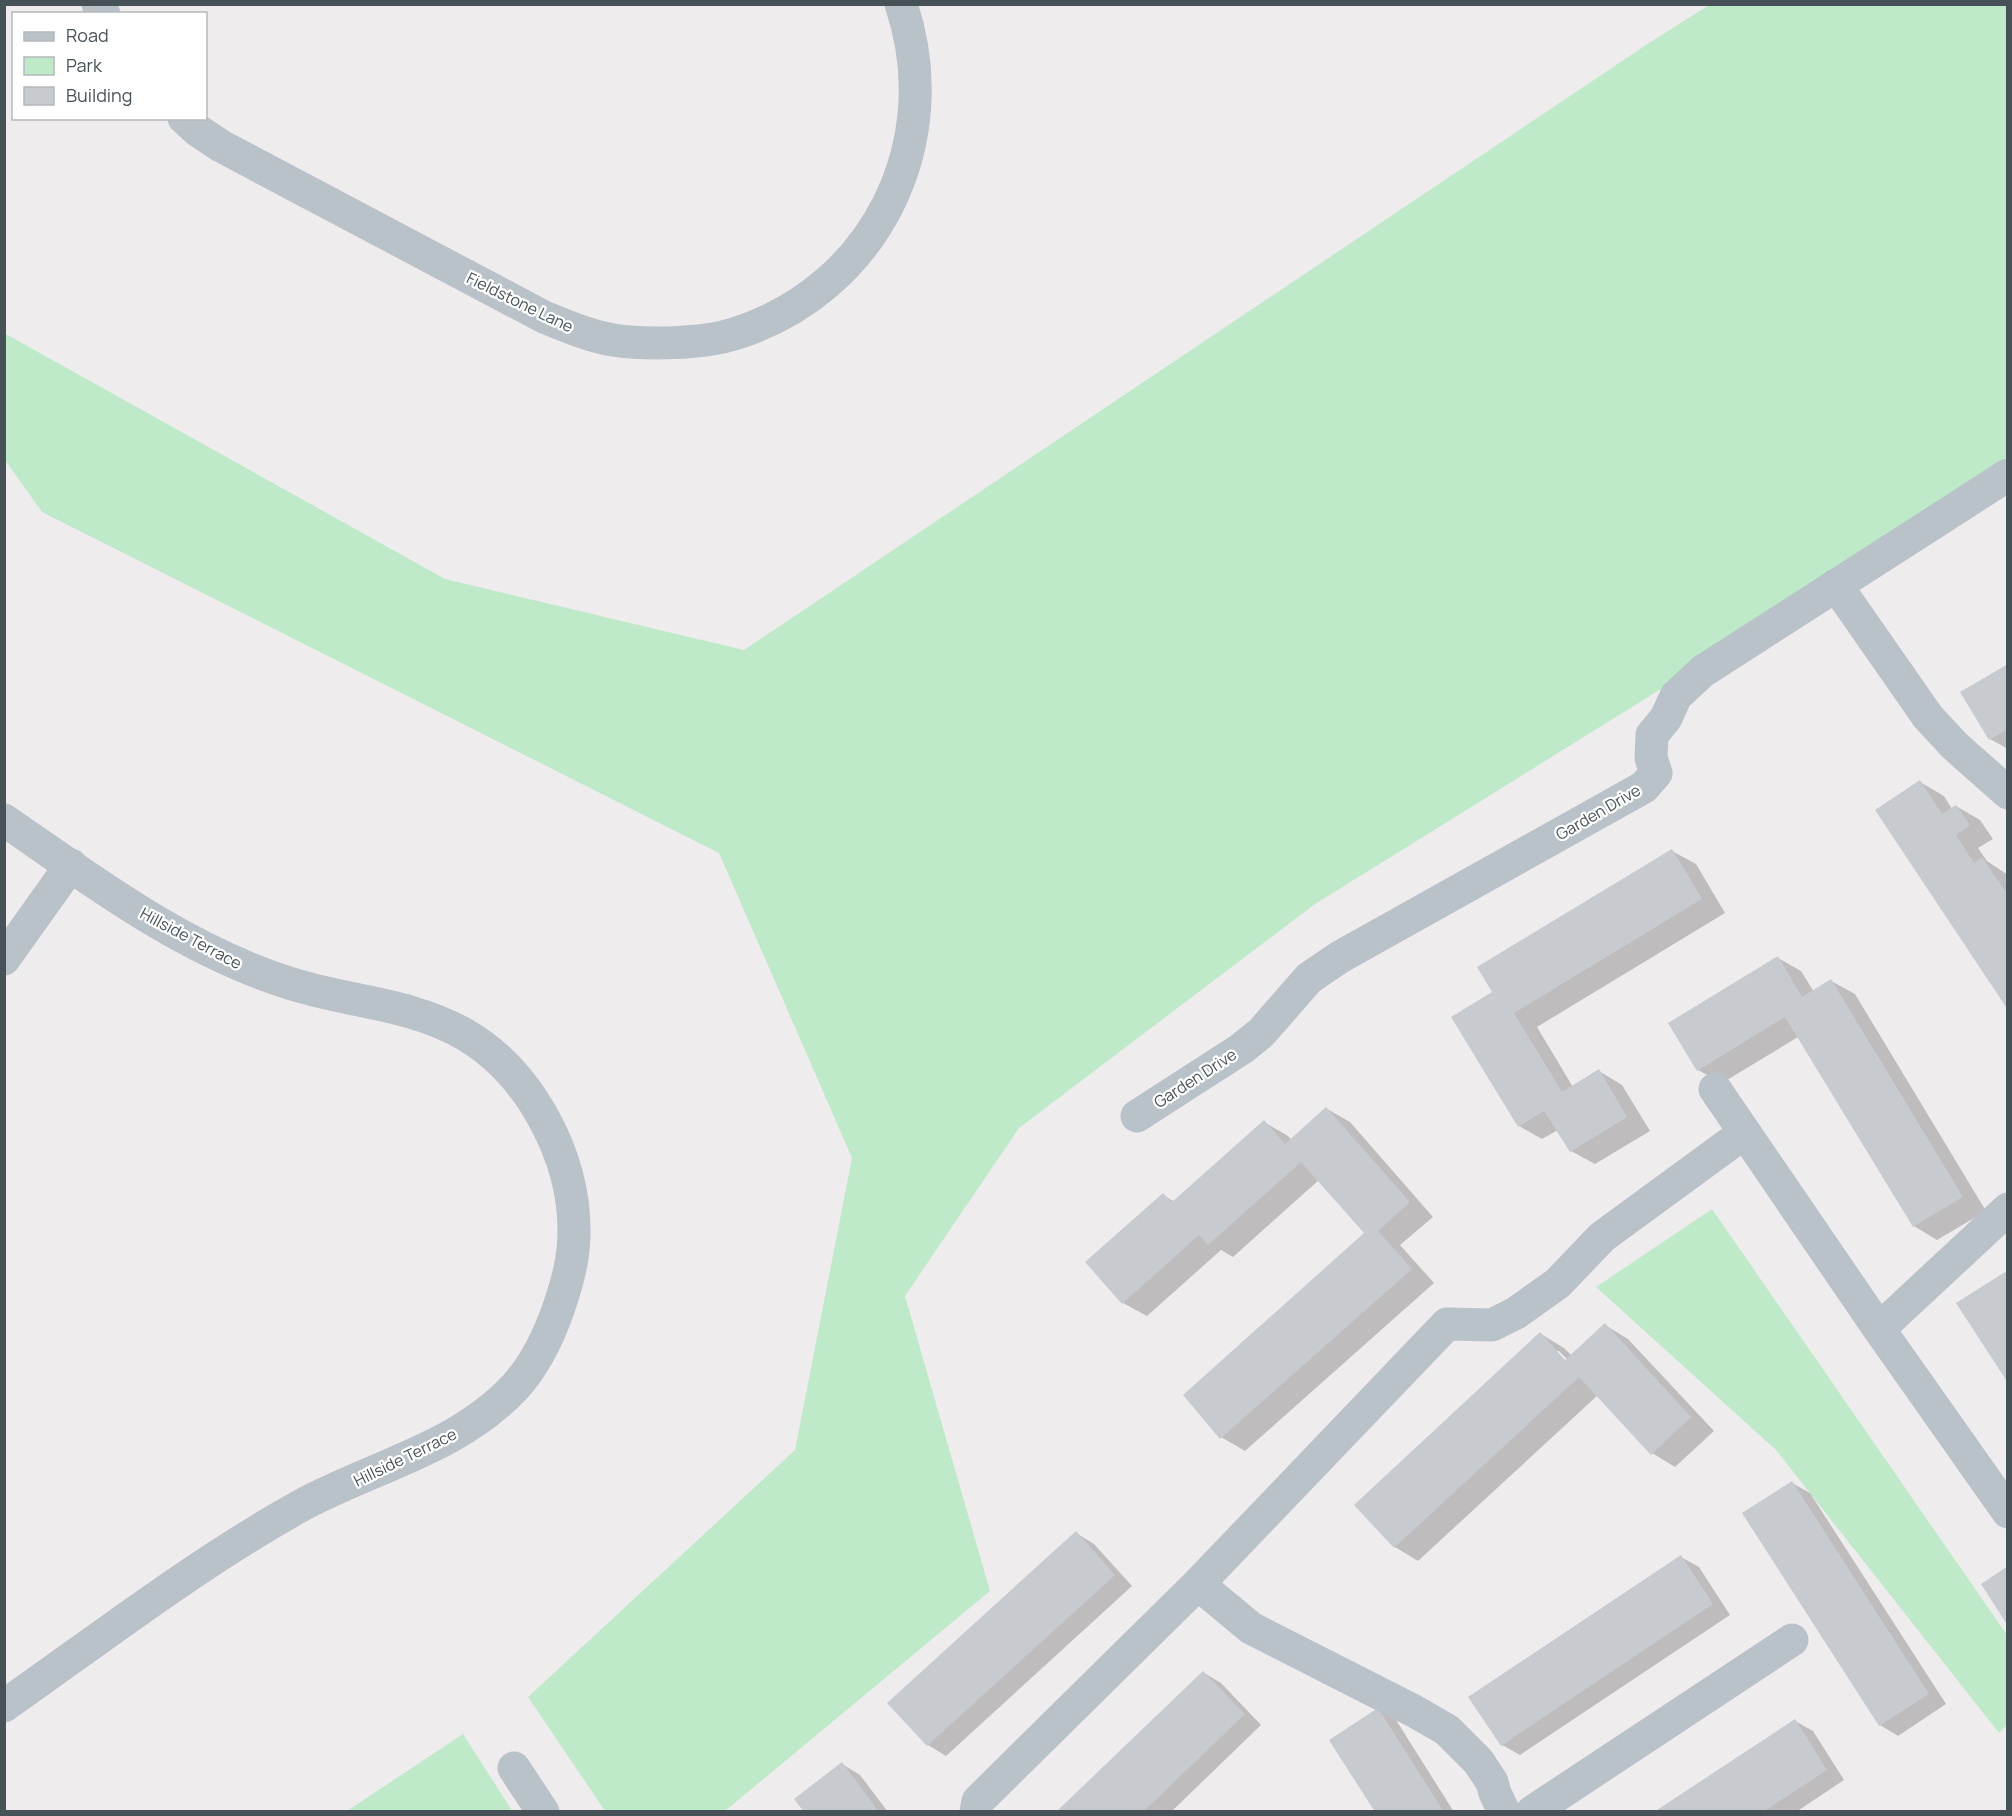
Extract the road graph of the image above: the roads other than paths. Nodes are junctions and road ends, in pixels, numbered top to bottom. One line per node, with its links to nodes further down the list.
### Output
1 (901, 4): 2 (street, Fieldstone Lane)
2 (186, 120)
3 (2007, 475): 4 (street, Garden Drive)
4 (1836, 585): 5 (street); 10 (street, Garden Drive)
5 (2007, 793)
6 (4, 820): 7 (street, Hillside Terrace)
7 (71, 866): 8 (street); 17 (street, Hillside Terrace)
8 (4, 958)
9 (1715, 1089): 11 (street)
10 (1137, 1116)
11 (1744, 1133): 13 (street); 15 (street)
12 (2007, 1209): 13 (street)
13 (1879, 1329): 14 (street)
14 (2007, 1512)
15 (1198, 1584): 20 (street); 21 (street)
16 (1792, 1640): 22 (street)
17 (4, 1706)
18 (514, 1768): 19 (street)
19 (543, 1812)
20 (976, 1812)
21 (1504, 1812)
22 (1532, 1812)

